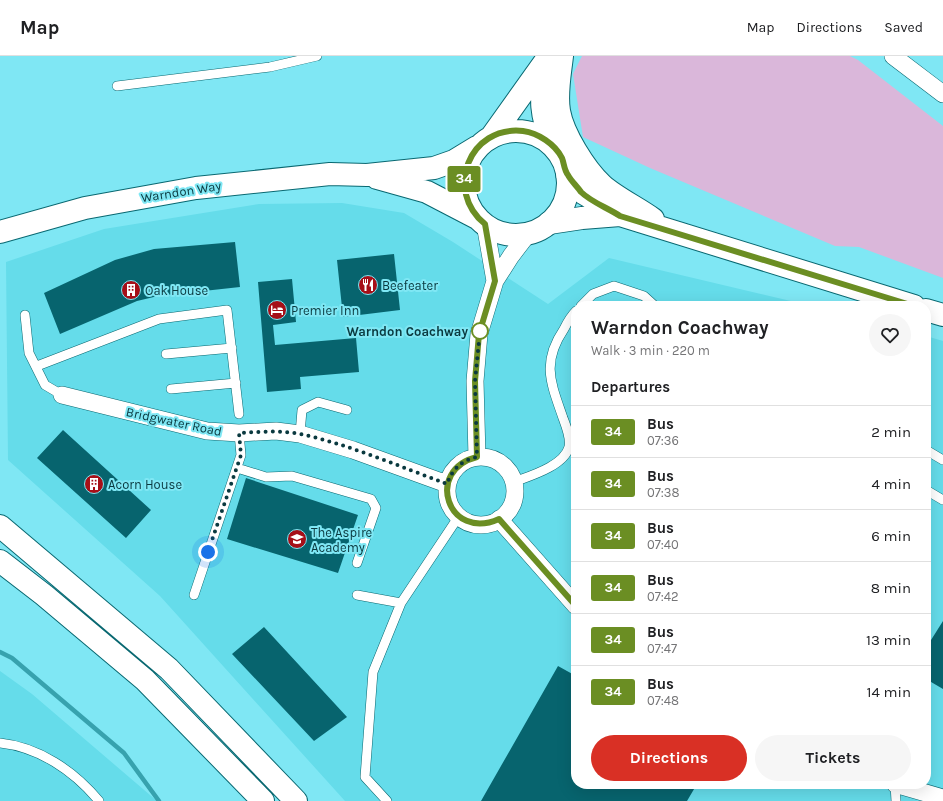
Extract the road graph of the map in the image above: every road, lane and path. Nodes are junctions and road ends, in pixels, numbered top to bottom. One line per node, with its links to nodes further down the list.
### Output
1 (317, 56): 4 (lane)
2 (893, 56): 5 (street)
3 (552, 58): 6 (main road); 7 (main road); 13 (main road)
4 (117, 86)
5 (943, 94)
6 (484, 142): 7 (main road); 9 (main road, Warndon Way); 11 (main road)
7 (553, 146): 8 (main road)
8 (567, 174): 10 (main road); 12 (main road)
9 (367, 175): 11 (main road, Warndon Way); 14 (main road, Warndon Way)
10 (620, 216): 12 (main road); 13 (main road)
11 (481, 221): 15 (main road); 16 (street)
12 (549, 224): 15 (main road)
13 (670, 230): 19 (main road)
14 (0, 232)
15 (527, 235): 16 (street)
16 (495, 281): 35 (street)
17 (587, 301): 18 (lane)
18 (650, 301)
19 (898, 301)
20 (931, 311): 22 (main road)
21 (25, 315): 26 (lane)
22 (943, 315)
23 (571, 318): 38 (lane)
24 (232, 348): 25 (lane); 26 (lane); 27 (lane)
25 (166, 354)
26 (37, 366): 29 (lane)
27 (236, 383): 28 (lane); 31 (lane)
28 (170, 389)
29 (62, 395): 32 (street, Bridgwater Road)
30 (347, 410): 33 (lane)
31 (239, 414)
32 (239, 433): 33 (street, Bridgwater Road); 37 (lane)
33 (300, 434): 39 (street, Bridgwater Road)
34 (931, 453): 36 (lane)
35 (477, 457): 38 (street); 39 (street)
36 (943, 460)
37 (237, 468): 46 (lane); 47 (lane)
38 (514, 482): 43 (street)
39 (447, 484): 42 (street)
40 (931, 493): 41 (lane)
41 (943, 500)
42 (459, 516): 43 (street); 50 (lane)
43 (499, 519): 49 (street)
44 (0, 526): 58 (main road)
45 (0, 561): 57 (main road)
46 (357, 563)
47 (194, 595)
48 (357, 596): 50 (lane)
49 (571, 600)
50 (401, 603): 59 (lane)
51 (0, 743): 56 (lane)
52 (895, 789): 60 (lane)
53 (907, 789): 54 (street)
54 (926, 797): 55 (street)
55 (943, 798)
56 (99, 801)
57 (262, 801)
58 (296, 801)
59 (387, 801)
60 (896, 801)

